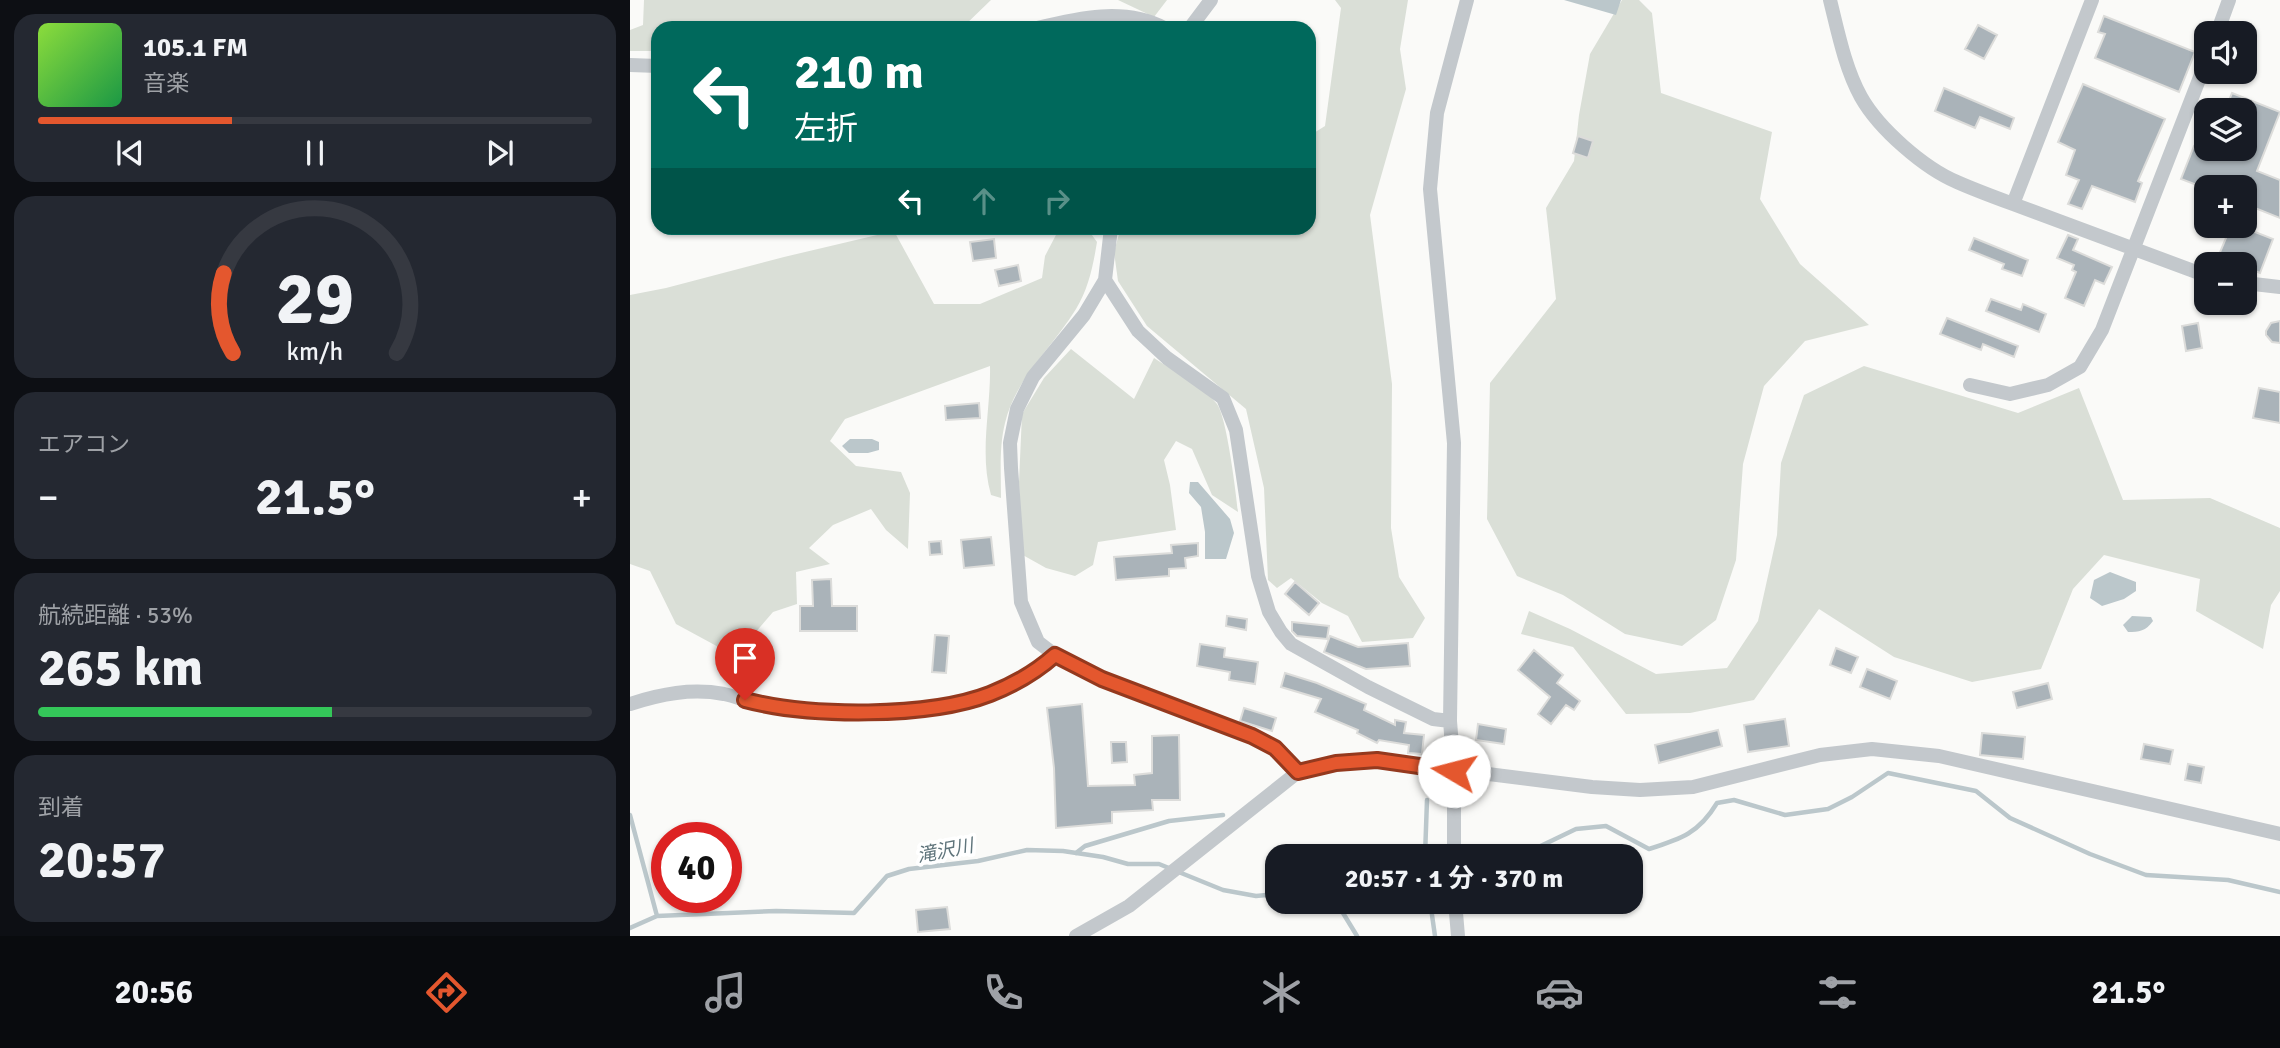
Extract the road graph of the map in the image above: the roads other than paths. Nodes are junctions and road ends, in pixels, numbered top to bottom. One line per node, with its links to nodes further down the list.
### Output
1 (1211, 0): 8 (street)
2 (1467, 0): 23 (street)
3 (1829, 0): 13 (street)
4 (2092, 0): 13 (street)
5 (2229, 0): 9 (street)
6 (1064, 21): 7 (street)
7 (1148, 21)
8 (1196, 21)
9 (2221, 21)
10 (651, 66): 11 (street)
11 (633, 67)
12 (2197, 84): 15 (street)
13 (2013, 204): 15 (street)
14 (1110, 235): 17 (street)
15 (2134, 248): 16 (street); 20 (street)
16 (2194, 271)
17 (1105, 280): 21 (street); 23 (street)
18 (2257, 284): 19 (street)
19 (2280, 287)
20 (1970, 385)
21 (1055, 655): 22 (street); 25 (street)
22 (630, 704)
23 (1450, 721): 24 (street)
24 (1454, 771): 25 (street); 26 (street); 27 (street)
25 (1298, 772): 29 (street)
26 (2280, 834)
27 (1454, 844)
28 (1456, 914): 30 (street)
29 (1076, 936)
30 (1458, 936)

